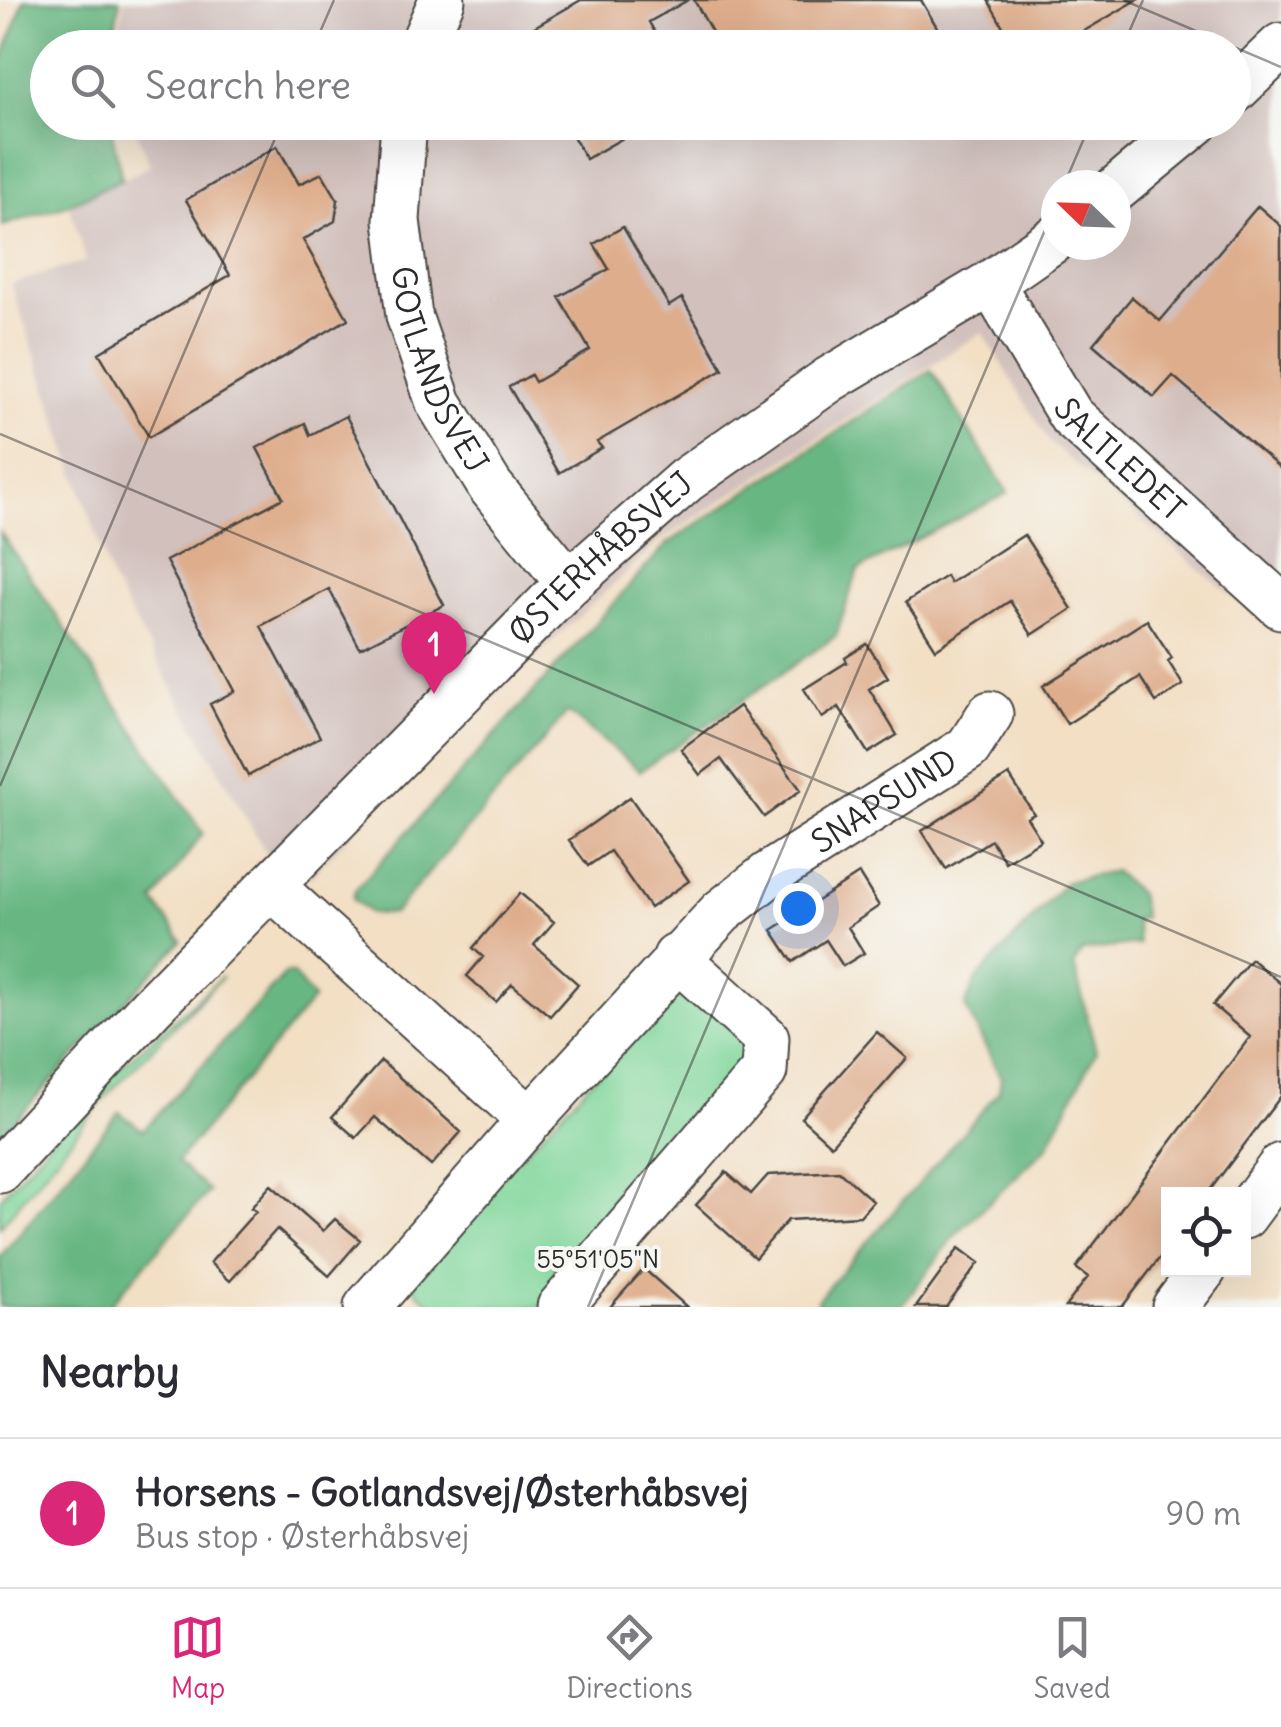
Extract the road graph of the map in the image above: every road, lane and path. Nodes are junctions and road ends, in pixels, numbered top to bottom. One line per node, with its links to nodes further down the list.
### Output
1 (442, 0): 2 (street)
2 (430, 30)
3 (1281, 46): 4 (street)
4 (1251, 75)
5 (403, 140): 10 (street, GOTLANDSVEJ)
6 (1175, 140): 7 (street)
7 (1131, 177)
8 (1041, 248): 9 (street, ØSTERHÅBSVEJ)
9 (990, 283): 10 (street, ØSTERHÅBSVEJ); 11 (street, SALTLEDET)
10 (569, 583): 13 (street, ØSTERHÅBSVEJ)
11 (1281, 606)
12 (990, 714): 14 (street, SNAPSUND)
13 (271, 886): 15 (street); 17 (street, ØSTERHÅBSVEJ)
14 (676, 957): 15 (street, SNAPSUND); 21 (street)
15 (530, 1120): 20 (street, SNAPSUND)
16 (1281, 1166): 18 (street)
17 (0, 1170)
18 (1251, 1207)
19 (1198, 1277): 22 (street)
20 (393, 1298)
21 (560, 1307)
22 (1175, 1307)

